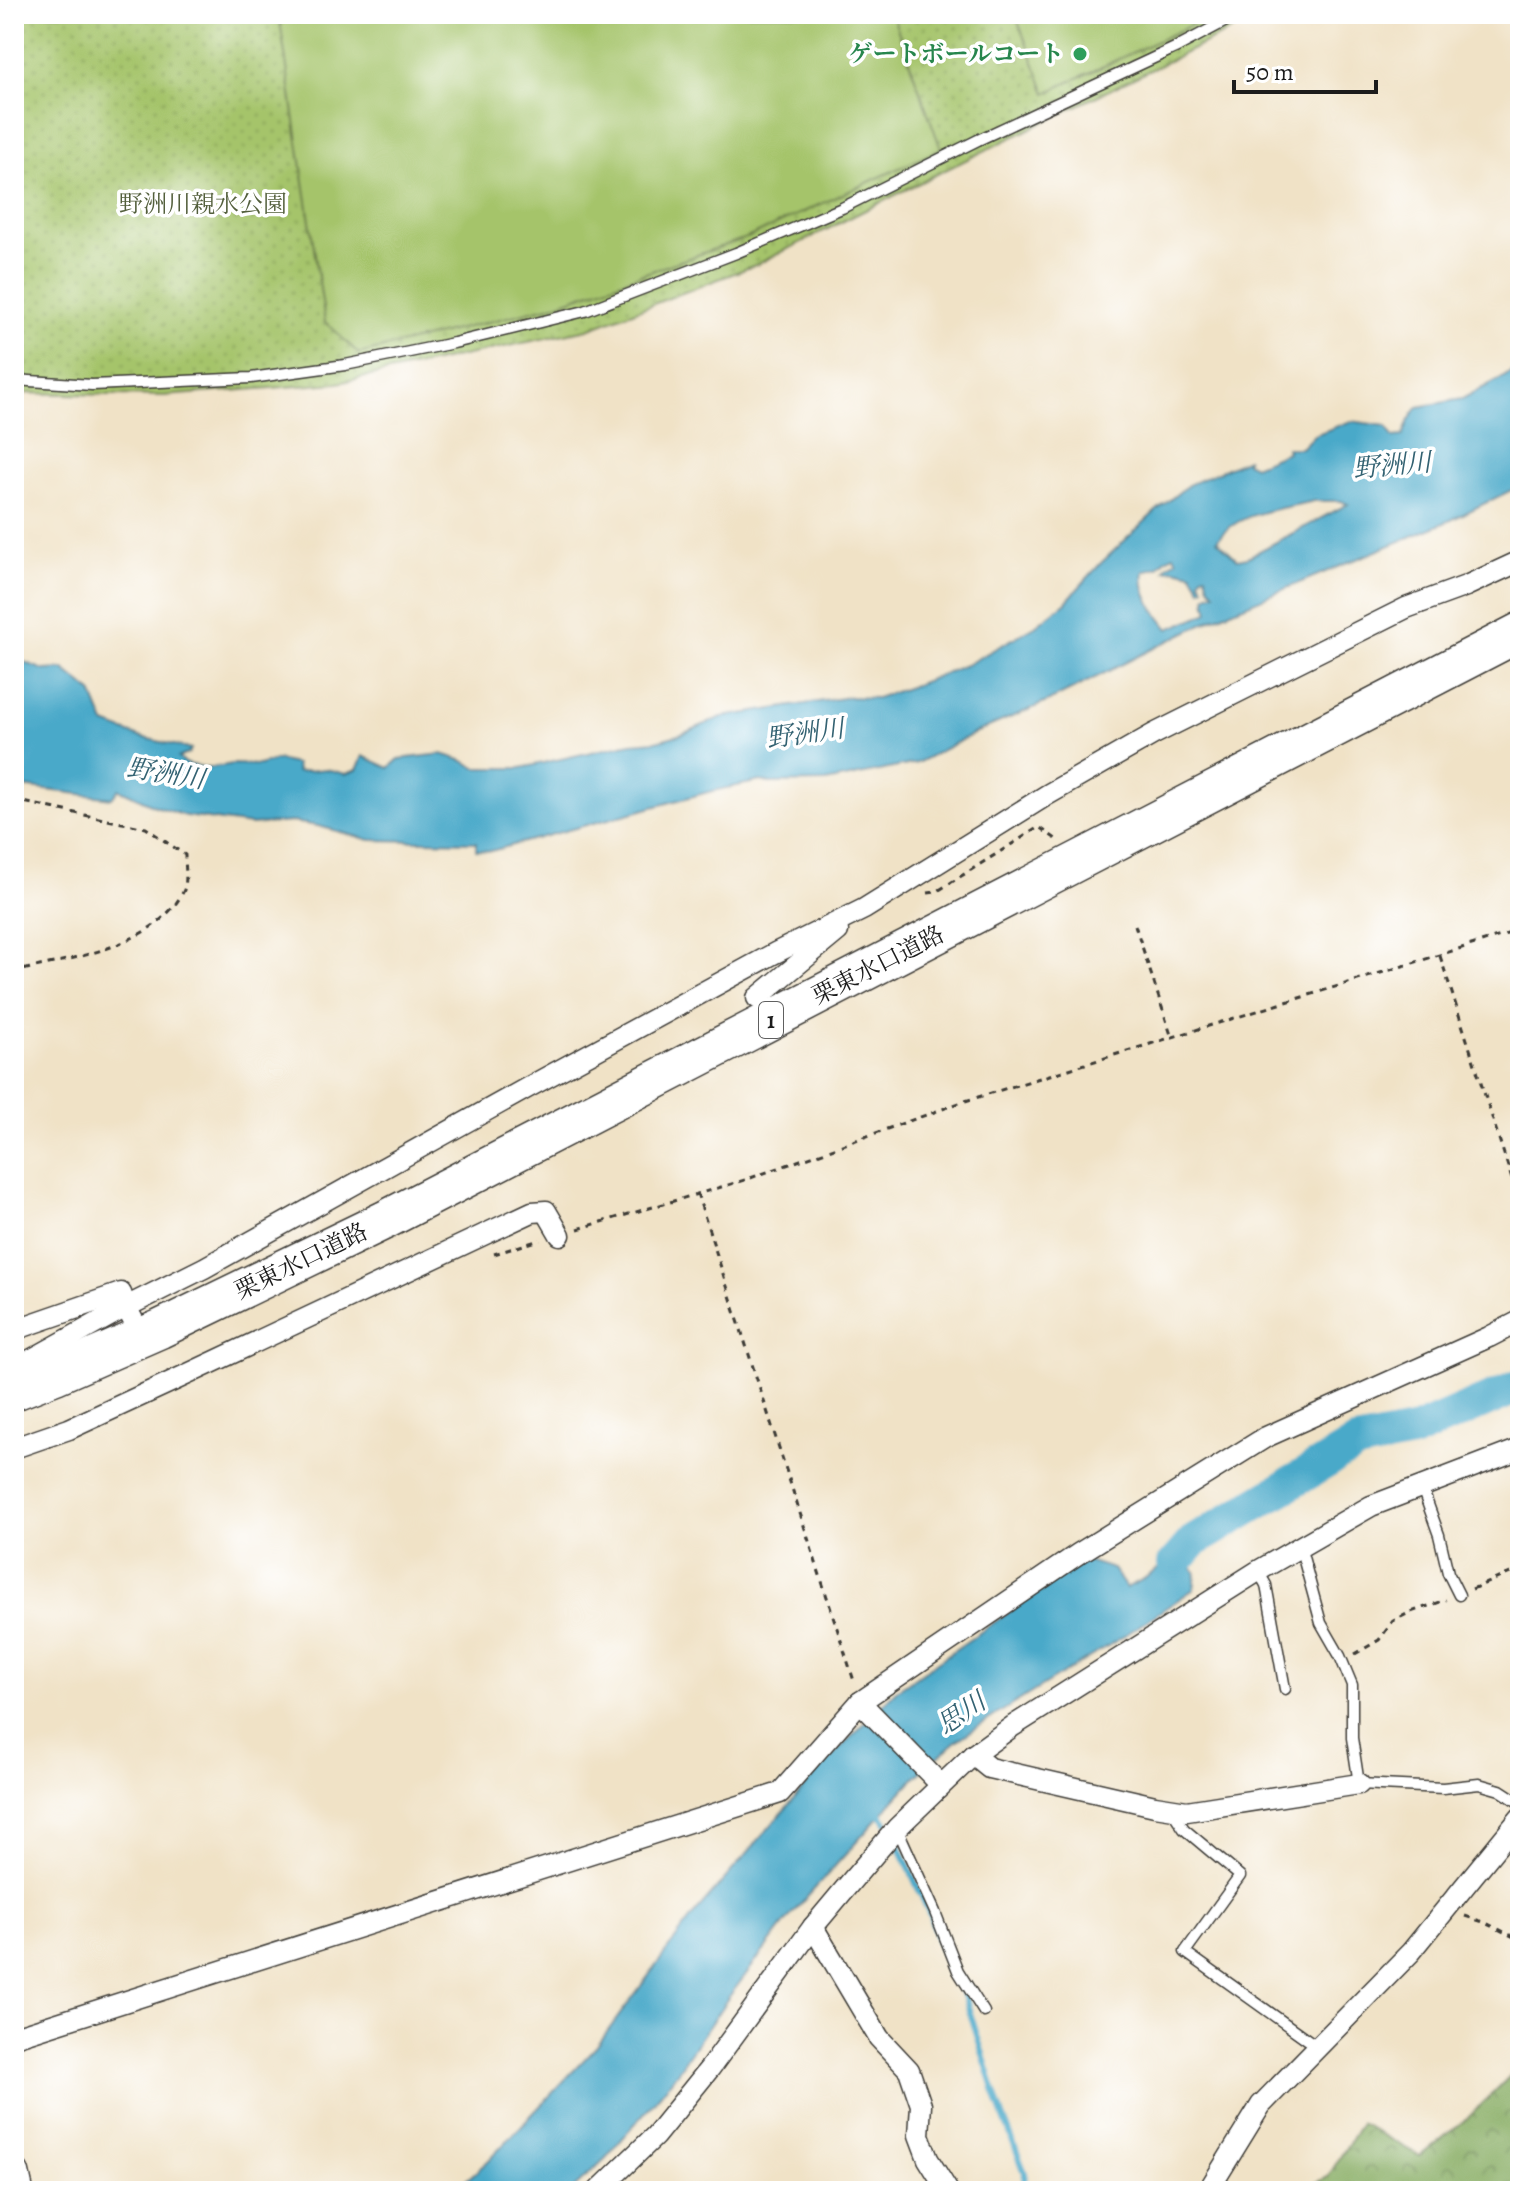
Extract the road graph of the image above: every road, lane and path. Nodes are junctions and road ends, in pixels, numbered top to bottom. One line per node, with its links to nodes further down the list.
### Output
1 (1239, 14): 2 (lane)
2 (14, 380)
3 (1520, 561): 7 (street)
4 (1520, 632): 20 (highway, 栗東水口道路 / 1)
5 (14, 800): 12 (path)
6 (1056, 839): 7 (path)
7 (907, 884): 8 (street)
8 (864, 909): 13 (street); 20 (street)
9 (1135, 925): 14 (path)
10 (1520, 930): 11 (path)
11 (1440, 956): 14 (path); 16 (path)
12 (14, 972)
13 (757, 998)
14 (1172, 1038): 15 (path)
15 (697, 1193): 17 (path); 33 (path)
16 (1520, 1204)
17 (560, 1235): 18 (path); 24 (street)
18 (487, 1255)
19 (1520, 1321): 33 (street)
20 (134, 1322): 21 (street); 22 (street); 23 (highway, 栗東水口道路 / 1)
21 (14, 1330)
22 (14, 1369)
23 (14, 1391)
24 (14, 1448)
25 (1520, 1449): 26 (street)
26 (1421, 1485): 27 (street); 30 (lane)
27 (1300, 1546): 29 (street); 31 (lane)
28 (1520, 1569): 30 (path)
29 (1258, 1571): 32 (lane); 34 (street)
30 (1459, 1595): 31 (path)
31 (1340, 1656): 36 (lane)
32 (1285, 1689)
33 (864, 1706): 35 (street); 45 (street)
34 (973, 1755): 35 (street); 38 (street)
35 (938, 1782): 40 (street)
36 (1359, 1784): 37 (lane); 38 (street)
37 (1520, 1803)
38 (1171, 1809): 46 (lane)
39 (1520, 1818): 41 (street)
40 (897, 1828): 42 (street); 44 (lane)
41 (1445, 1910): 43 (path); 46 (street)
42 (813, 1927): 49 (street); 50 (street)
43 (1520, 1940)
44 (984, 2012)
45 (14, 2037)
46 (1318, 2047): 51 (street)
47 (14, 2173): 48 (street)
48 (18, 2191)
49 (598, 2191)
50 (948, 2191)
51 (1208, 2191)

